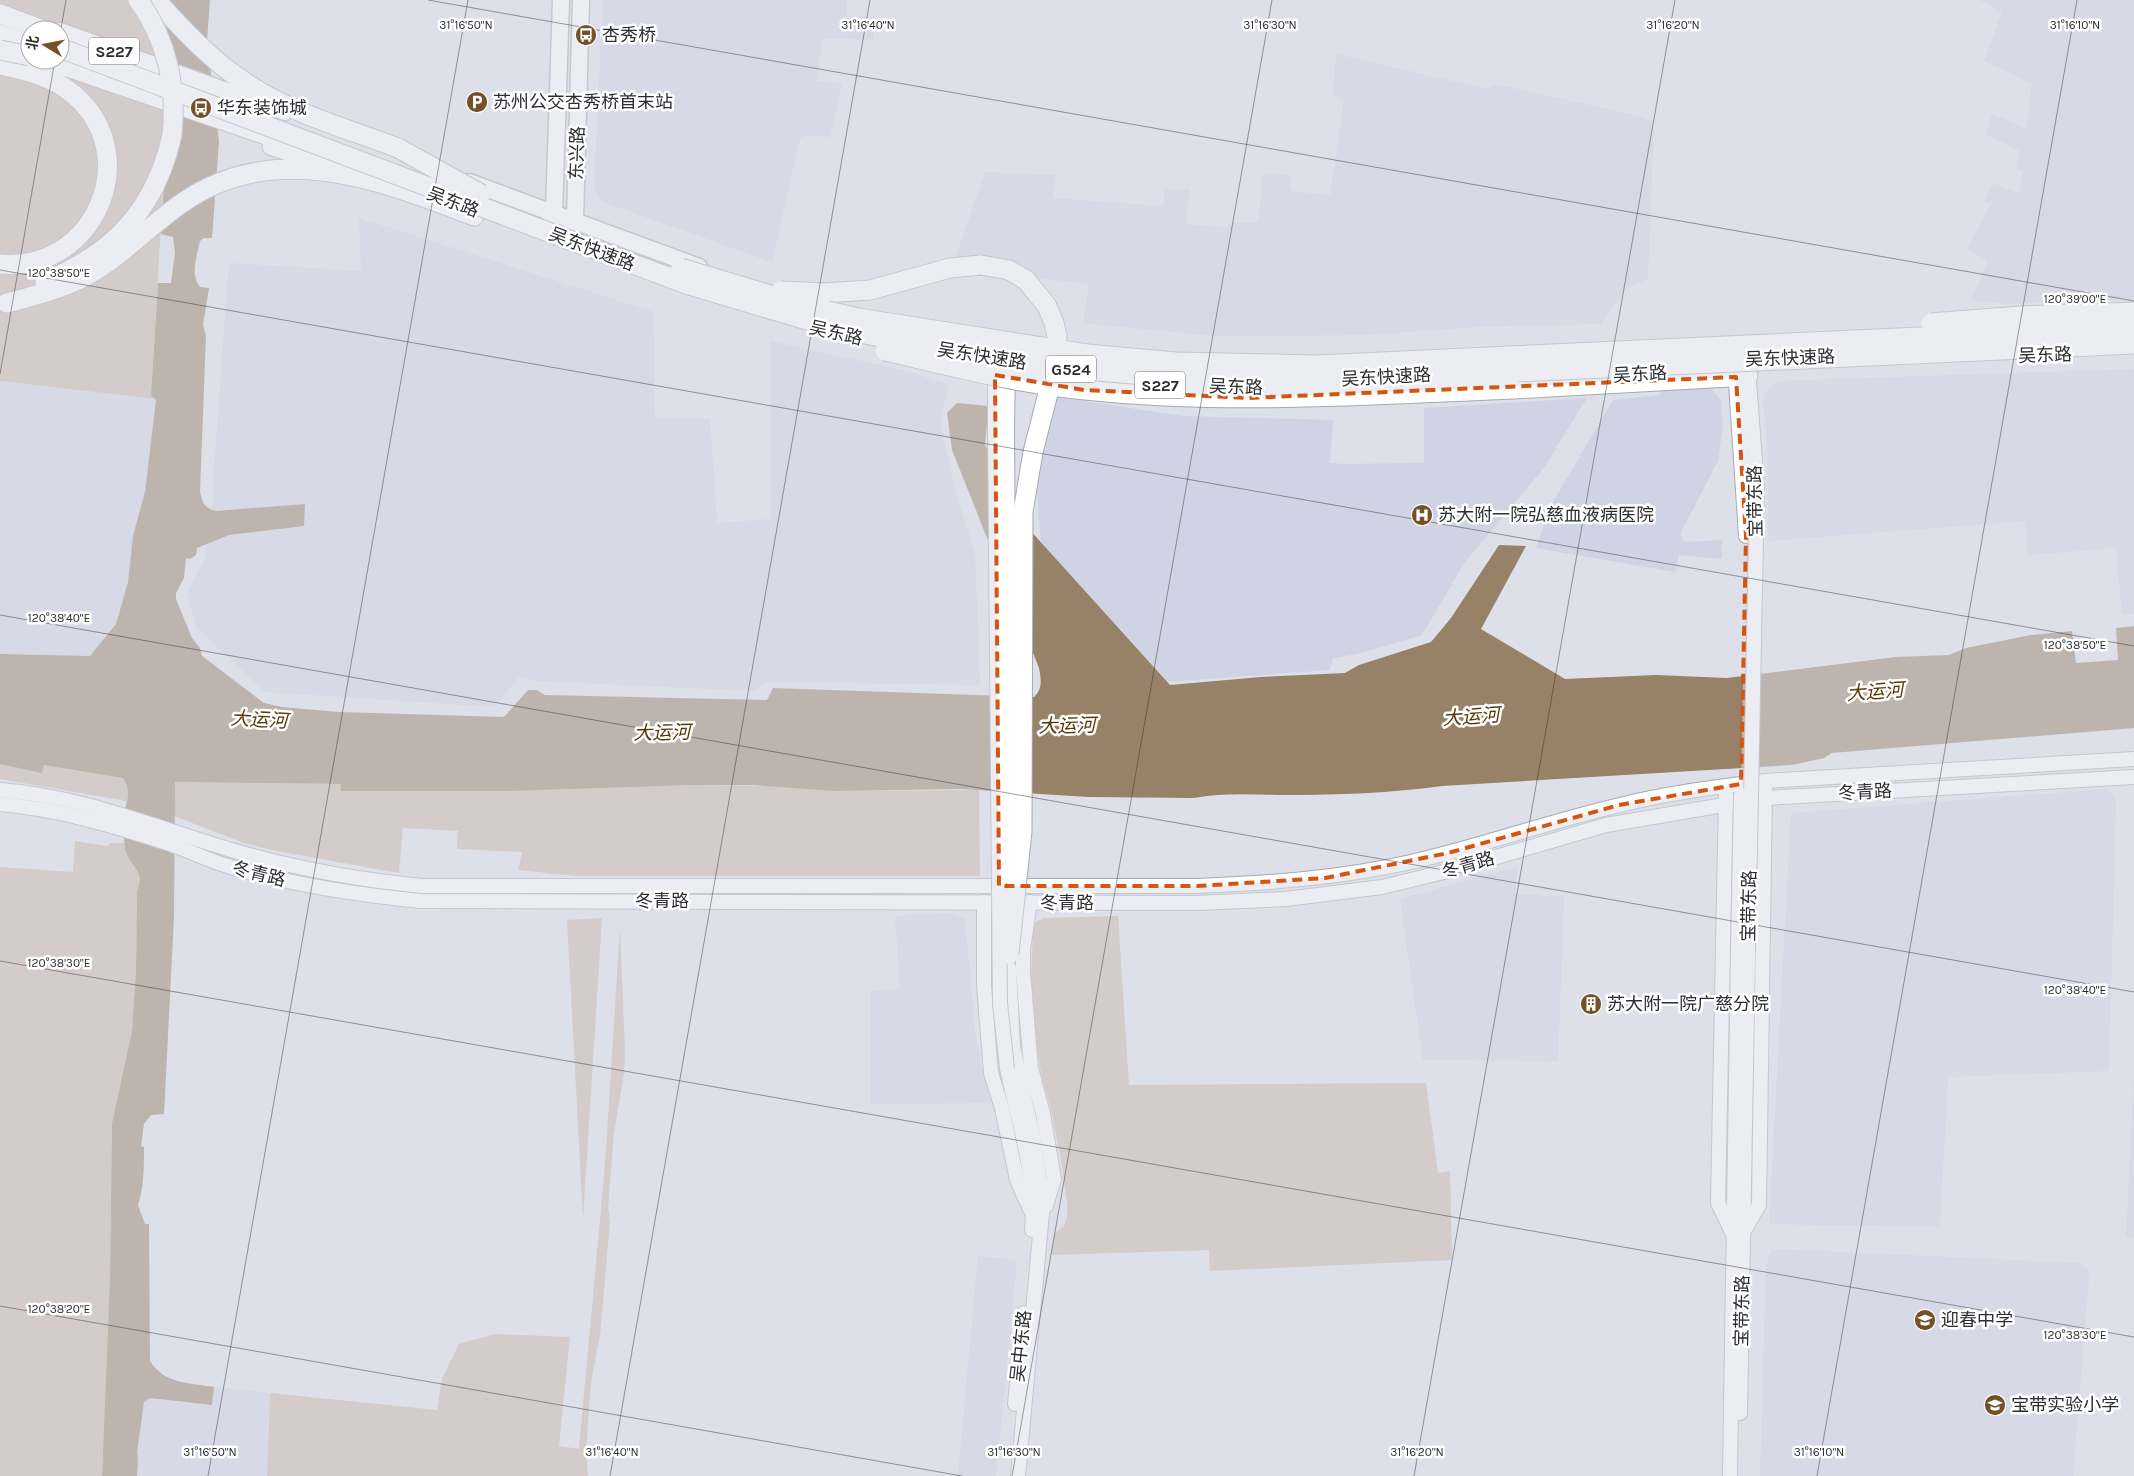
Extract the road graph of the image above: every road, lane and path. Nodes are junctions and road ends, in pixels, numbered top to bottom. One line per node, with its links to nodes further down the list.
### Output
1 (138, 0): 32 (highway, bridge)
2 (156, 0): 25 (highway, bridge)
3 (561, 0): 26 (main road, 东兴路)
4 (581, 0): 27 (main road, 东兴路)
5 (0, 8): 7 (main road, 吴东路 / S227)
6 (0, 14): 8 (highway)
7 (32, 20)
8 (20, 22)
9 (0, 26): 11 (highway)
10 (0, 33): 13 (main road)
11 (20, 33)
12 (70, 34): 26 (main road, 吴东路 / S227)
13 (20, 40)
14 (70, 41): 25 (highway, 吴东快速路 / G524, bridge)
15 (0, 49): 17 (highway, bridge); 18 (highway)
16 (70, 52): 28 (highway, 吴东快速路 / G524, bridge)
17 (20, 54)
18 (20, 56)
19 (70, 59): 28 (main road, 吴东路 / S227)
20 (0, 65): 30 (highway)
21 (70, 68): 23 (highway)
22 (55, 70): 23 (highway)
23 (376, 176): 24 (highway)
24 (409, 191): 28 (highway, bridge); 32 (highway)
25 (481, 194): 31 (highway, 吴东快速路 / G524, bridge)
26 (554, 212): 27 (main road, 吴东路 / S227); 28 (main road, 东兴路)
27 (575, 220): 29 (main road, 东兴路); 37 (main road, 吴东路 / S227)
28 (541, 232): 29 (main road, 吴东路 / S227); 34 (highway, 吴东快速路 / G524, bridge)
29 (566, 244): 42 (main road, 吴东路 / S227)
30 (0, 264)
31 (748, 289): 40 (highway, 吴东快速路 / G524, bridge); 55 (highway, bridge)
32 (4, 305)
33 (2134, 312): 40 (highway, bridge)
34 (800, 318): 39 (highway, 吴东快速路 / G524, bridge); 43 (highway, bridge)
35 (2134, 319): 38 (main road, 吴东路 / S227)
36 (2134, 327): 40 (highway, 吴东快速路 / G524, bridge)
37 (1007, 335): 38 (main road, 吴东路 / S227); 42 (main road)
38 (1740, 337): 43 (main road, 宝带东路)
39 (2134, 344)
40 (1581, 351)
41 (2134, 351): 43 (main road, 吴东路 / S227)
42 (1001, 368): 43 (main road, 吴东路 / S227); 44 (main road)
43 (1742, 373): 58 (main road, 宝带东路, bridge)
44 (1001, 428): 55 (main road, bridge); 56 (main road, bridge)
45 (2134, 758): 47 (main road, 冬青路)
46 (2134, 777): 50 (main road, 冬青路)
47 (1766, 781): 48 (main road, 冬青路); 50 (main road)
48 (1726, 786): 49 (main road, 冬青路); 51 (main road)
49 (0, 790)
50 (1765, 798): 51 (main road, 冬青路); 58 (main road)
51 (1726, 803): 54 (main road, 冬青路); 58 (main road)
52 (0, 804): 53 (main road, 冬青路)
53 (984, 902): 54 (main road, 冬青路); 57 (main road)
54 (1030, 902): 57 (main road)
55 (1009, 954): 56 (main road)
56 (1012, 1067): 57 (main road)
57 (1038, 1216): 59 (main road, 吴中东路); 60 (main road, 吴中东路)
58 (1738, 1234): 61 (main road, 宝带东路); 62 (main road, 宝带东路)
59 (1008, 1476)
60 (1018, 1476)
61 (1730, 1476)
62 (1739, 1476)

